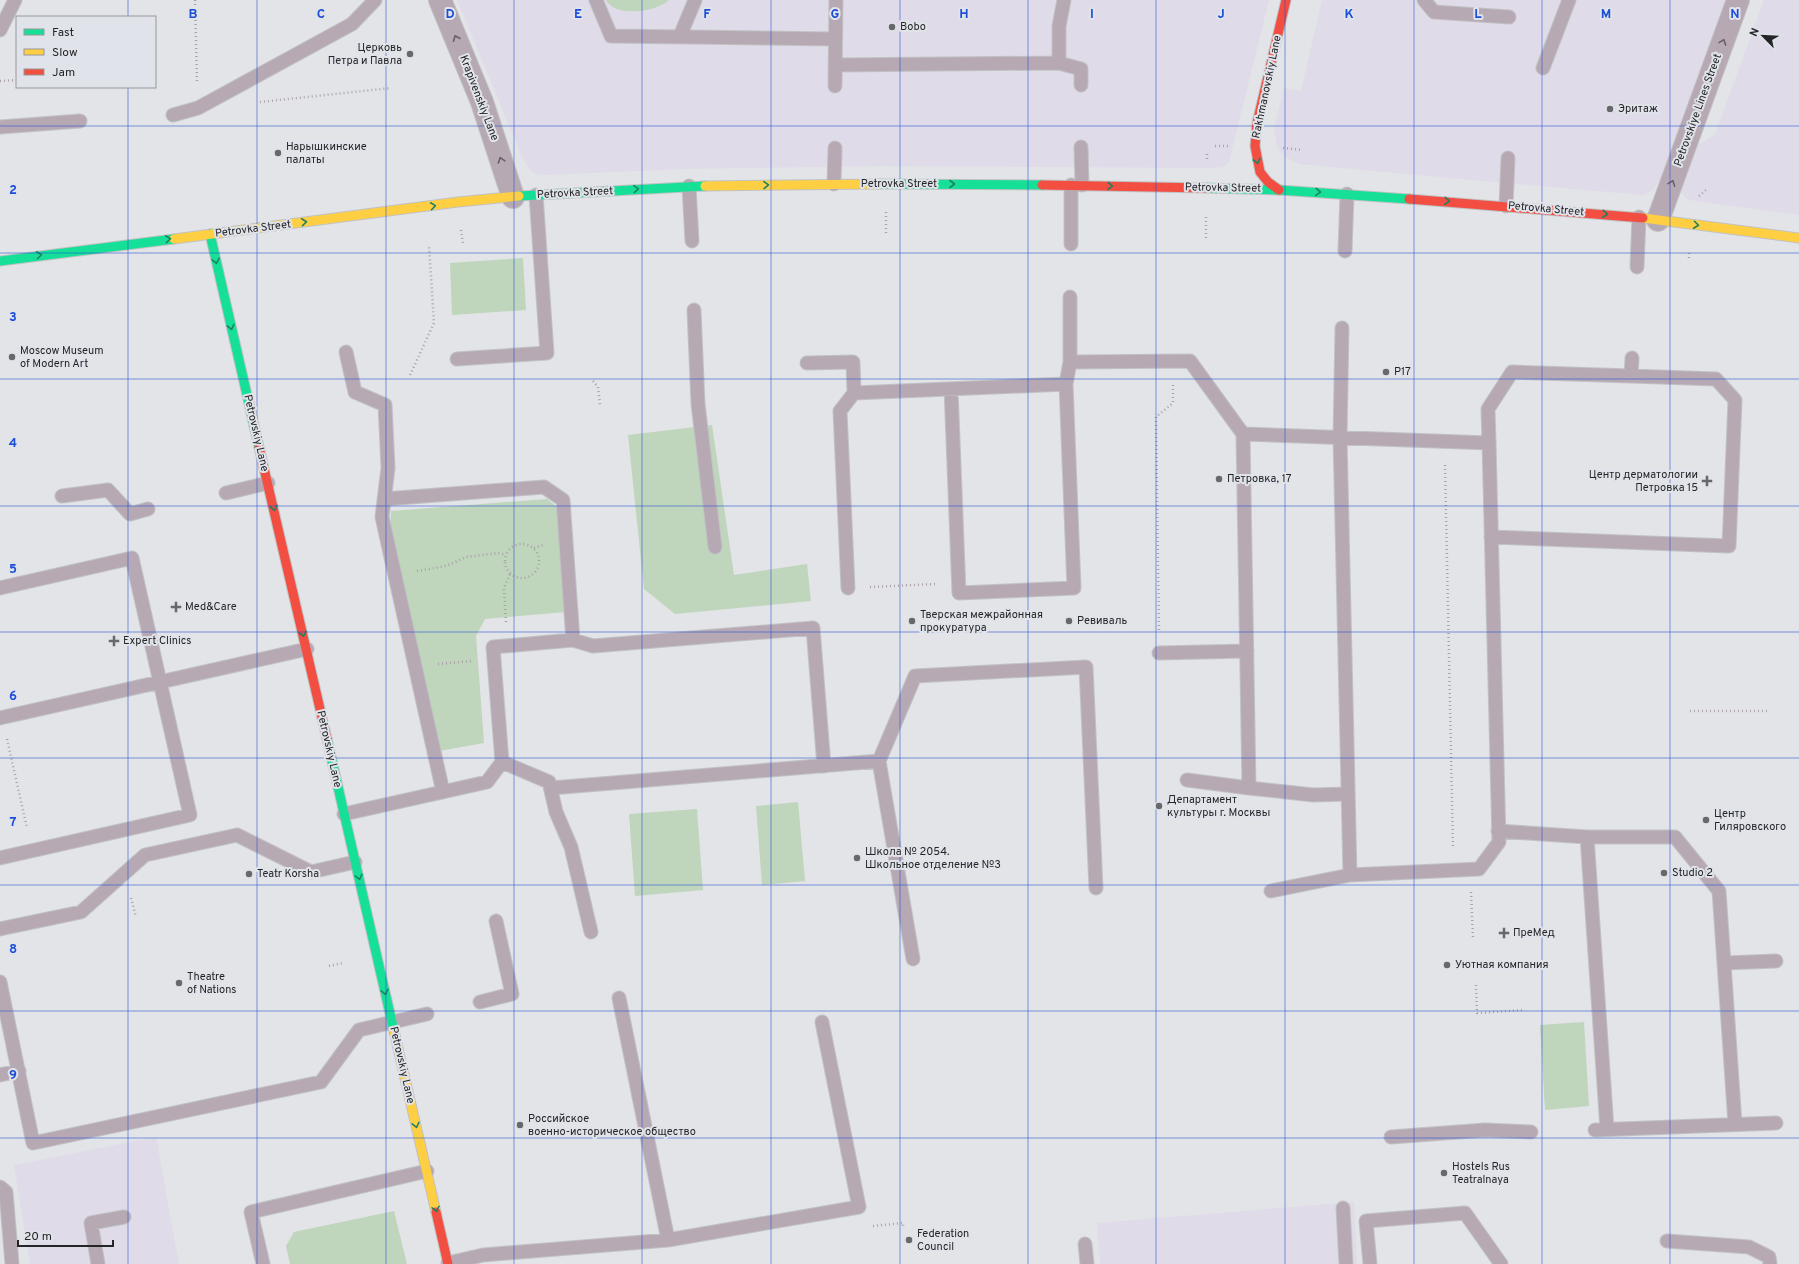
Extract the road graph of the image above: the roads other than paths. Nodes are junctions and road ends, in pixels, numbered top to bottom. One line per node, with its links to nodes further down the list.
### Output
1 (15, 0): 13 (lane)
2 (375, 0): 21 (lane)
3 (440, 0): 33 (street, Krapivenskiy Lane, one-way to 3)
4 (596, 0): 14 (lane)
5 (695, 0): 14 (lane)
6 (836, 0): 15 (lane)
7 (1064, 0): 16 (lane)
8 (1286, 0): 30 (street, Rakhmanovskiy Lane, one-way to 30)
9 (1424, 0): 12 (lane)
10 (1569, 0): 18 (lane)
11 (1738, 0): 35 (street, Petrovskiye Lines Street, one-way to 11)
12 (1509, 17)
13 (0, 30)
14 (680, 36): 15 (lane)
15 (835, 39): 17 (lane)
16 (1059, 63): 17 (lane); 19 (lane)
17 (835, 65): 20 (lane)
18 (1543, 68)
19 (1081, 85)
20 (835, 86)
21 (173, 115)
22 (80, 122): 23 (lane)
23 (0, 127)
24 (835, 148): 27 (lane)
25 (1081, 148): 28 (lane)
26 (1508, 158): 34 (lane)
27 (834, 184): 28 (street, Petrovka Street, one-way to 28); 29 (street, Petrovka Street, one-way to 27)
28 (1077, 185): 30 (street, Petrovka Street, one-way to 30); 39 (lane)
29 (689, 186): 32 (street, Petrovka Street, one-way to 29); 38 (lane)
30 (1279, 190): 31 (street, Petrovka Street, one-way to 31)
31 (1347, 194): 34 (street, Petrovka Street, one-way to 34); 40 (lane)
32 (536, 195): 33 (street, Petrovka Street); 48 (lane)
33 (513, 197): 36 (street, Petrovka Street, one-way to 33)
34 (1506, 206): 35 (street, Petrovka Street, one-way to 35)
35 (1648, 218): 37 (street, Petrovka Street, one-way to 37); 42 (lane)
36 (210, 234): 41 (street, Petrovka Street, one-way to 36); 58 (street, Petrovskiy Lane, one-way to 58)
37 (1799, 238)
38 (692, 241)
39 (1071, 244)
40 (1345, 251)
41 (0, 260)
42 (1636, 267)
43 (1070, 297): 49 (lane)
44 (694, 310): 64 (lane)
45 (1342, 328): 56 (lane)
46 (346, 352): 61 (lane)
47 (1632, 358): 51 (lane)
48 (457, 359)
49 (1070, 362): 52 (lane); 55 (lane)
50 (807, 363): 54 (lane)
51 (1631, 376): 57 (lane); 63 (lane)
52 (1066, 384): 53 (lane); 53 (lane)
53 (951, 389): 54 (lane)
54 (854, 393): 66 (lane)
55 (1244, 434): 56 (lane); 69 (lane)
56 (1340, 437): 57 (lane); 80 (lane)
57 (1489, 443): 63 (lane)
58 (268, 483): 59 (lane); 68 (street, Petrovskiy Lane, one-way to 68)
59 (226, 492)
60 (62, 496): 62 (lane)
61 (384, 499): 67 (lane); 79 (lane)
62 (148, 509)
63 (1491, 537): 82 (lane)
64 (715, 546)
65 (0, 588): 71 (lane)
66 (848, 588)
67 (574, 640): 74 (lane); 75 (lane)
68 (307, 648): 71 (lane); 81 (street, Petrovskiy Lane)
69 (1247, 651): 70 (lane); 78 (lane)
70 (1159, 653)
71 (160, 682): 72 (lane); 84 (lane)
72 (1, 714)
73 (879, 761): 75 (lane); 87 (lane); 92 (lane)
74 (502, 762): 77 (lane); 79 (lane)
75 (824, 766): 77 (lane)
76 (1187, 780): 78 (lane)
77 (550, 788): 91 (lane)
78 (1248, 788): 80 (lane)
79 (443, 792): 81 (lane)
80 (1348, 794): 86 (lane)
81 (344, 814): 85 (street, Petrovskiy Lane)
82 (1498, 831): 83 (lane); 86 (lane)
83 (1587, 837): 94 (lane); 104 (lane)
84 (0, 858)
85 (355, 862): 90 (lane); 99 (street, Petrovskiy Lane, one-way to 99)
86 (1350, 875): 88 (lane)
87 (1096, 888)
88 (1271, 891)
89 (496, 921): 97 (lane)
90 (0, 929)
91 (591, 932)
92 (913, 959)
93 (1776, 961): 94 (lane)
94 (1724, 963): 104 (lane)
95 (0, 982): 101 (lane)
96 (619, 998): 111 (lane)
97 (480, 1002)
98 (427, 1014): 99 (lane)
99 (392, 1022): 101 (lane); 107 (street, Petrovskiy Lane, one-way to 107)
100 (822, 1022): 111 (lane)
101 (19, 1071): 102 (lane)
102 (0, 1075)
103 (1776, 1123): 104 (lane)
104 (1735, 1124)
105 (1531, 1132): 106 (lane)
106 (1391, 1137)
107 (427, 1171): 116 (lane); 117 (street, Petrovskiy Lane, one-way to 117)
108 (0, 1187): 114 (lane)
109 (1343, 1208): 119 (lane)
110 (124, 1217): 115 (lane)
111 (668, 1240): 117 (lane)
112 (1667, 1241): 122 (lane)
113 (1085, 1244): 118 (lane)
114 (12, 1264)
115 (98, 1264)
116 (263, 1264)
117 (448, 1264)
118 (1086, 1264)
119 (1346, 1264)
120 (1370, 1264): 121 (lane)
121 (1500, 1264)
122 (1770, 1264)

